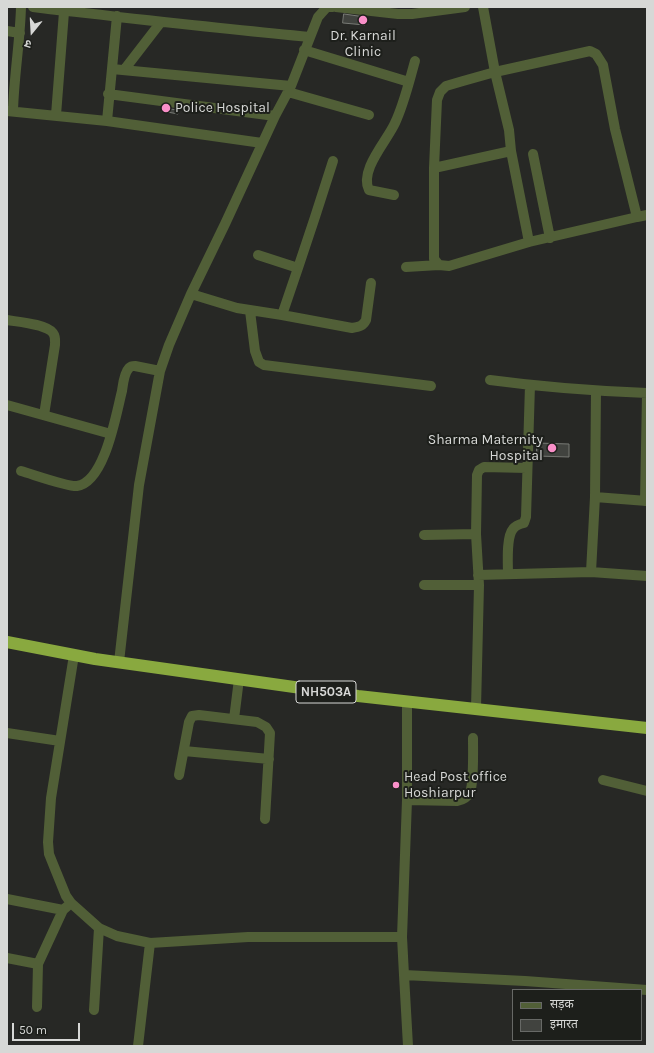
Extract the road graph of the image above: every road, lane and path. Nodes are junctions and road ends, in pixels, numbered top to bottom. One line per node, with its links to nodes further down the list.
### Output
1 (21, 7): 12 (street)
2 (33, 7): 8 (street)
3 (334, 7): 6 (street); 7 (street)
4 (465, 7): 7 (street)
5 (483, 7): 19 (street)
6 (323, 8): 13 (street)
7 (399, 10)
8 (64, 12): 9 (street); 25 (street)
9 (117, 16): 10 (street); 17 (street)
10 (162, 22): 13 (street); 18 (street)
11 (7, 31): 12 (street)
12 (20, 33): 15 (street)
13 (310, 37): 14 (street)
14 (304, 50): 20 (street); 22 (street)
15 (12, 59): 21 (street)
16 (415, 62): 20 (street)
17 (112, 69): 18 (street); 23 (street)
18 (124, 70): 22 (street)
19 (495, 72): 30 (street); 33 (street); 35 (street)
20 (409, 82): 34 (street)
21 (10, 85): 24 (street)
22 (290, 89): 26 (street); 27 (street)
23 (108, 94): 27 (street); 28 (street)
24 (10, 111): 25 (street)
25 (56, 115): 28 (street)
26 (369, 115)
27 (275, 116): 29 (street)
28 (107, 121): 29 (street)
29 (262, 143): 43 (street)
30 (511, 151): 33 (street); 37 (street)
31 (533, 154): 36 (street)
32 (333, 161): 41 (street)
33 (434, 168): 39 (street)
34 (394, 195)
35 (642, 216): 36 (street)
36 (550, 238): 37 (street)
37 (529, 242): 39 (street)
38 (258, 255): 41 (street)
39 (439, 265): 40 (street)
40 (406, 267)
41 (298, 268): 45 (street)
42 (371, 283): 45 (street)
43 (191, 294): 44 (street); 47 (street)
44 (250, 311): 45 (street); 50 (street)
45 (282, 315)
46 (7, 320): 54 (street)
47 (160, 371): 55 (street); 70 (street)
48 (490, 380): 49 (street)
49 (530, 385): 51 (street); 56 (street)
50 (431, 386)
51 (596, 391): 52 (street); 58 (street)
52 (647, 393): 59 (street)
53 (7, 405): 54 (street)
54 (44, 415): 55 (street)
55 (111, 434): 57 (street)
56 (527, 468): 60 (street); 63 (street)
57 (21, 471)
58 (595, 497): 59 (street); 62 (street)
59 (646, 501)
60 (476, 534): 61 (street); 64 (street)
61 (424, 535)
62 (590, 572): 63 (street); 65 (street)
63 (508, 574): 64 (street)
64 (478, 575): 67 (street)
65 (647, 576)
66 (424, 585): 67 (street)
67 (479, 585): 73 (street)
68 (7, 642): 69 (highway, NH503A)
69 (74, 655): 70 (highway, NH503A); 78 (street)
70 (119, 662): 71 (highway, NH503A)
71 (239, 679): 72 (highway, NH503A); 74 (street)
72 (407, 702): 73 (highway, NH503A); 84 (street)
73 (476, 708): 75 (highway, NH503A)
74 (234, 719): 79 (street); 80 (street)
75 (647, 728)
76 (7, 733): 78 (street)
77 (473, 738): 84 (street)
78 (60, 741): 87 (street)
79 (184, 751): 80 (street); 81 (street)
80 (268, 760): 85 (street)
81 (179, 775)
82 (603, 780): 83 (street)
83 (647, 791)
84 (407, 800): 89 (street)
85 (265, 819)
86 (7, 899): 87 (street)
87 (67, 906): 88 (street); 92 (street)
88 (99, 928): 90 (street); 96 (street)
89 (402, 938): 90 (street); 93 (street)
90 (150, 943): 97 (street)
91 (7, 958): 92 (street)
92 (38, 964): 95 (street)
93 (404, 974): 94 (street); 98 (street)
94 (633, 989)
95 (37, 1007)
96 (94, 1010)
97 (138, 1046)
98 (408, 1046)

